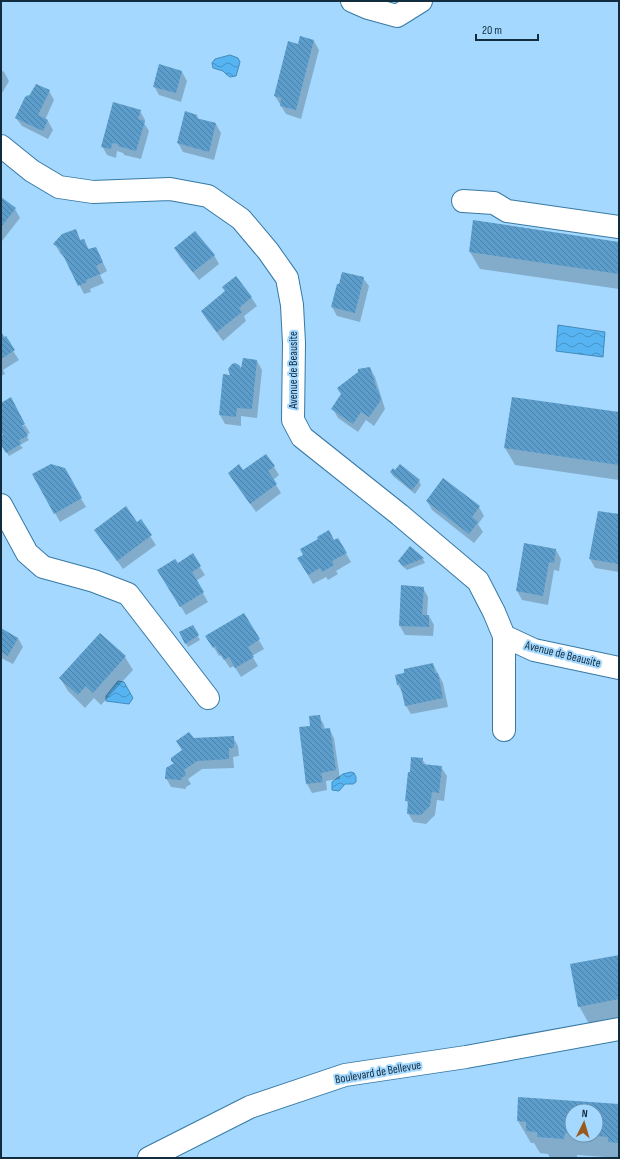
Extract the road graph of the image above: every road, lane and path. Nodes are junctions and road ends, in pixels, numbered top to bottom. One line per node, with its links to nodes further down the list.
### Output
1 (352, 1): 2 (street)
2 (420, 1)
3 (1, 146): 7 (street, Avenue de Beausite)
4 (463, 201): 5 (street)
5 (619, 228)
6 (1, 505): 9 (street)
7 (504, 636): 8 (street, Avenue de Beausite); 10 (street)
8 (619, 668)
9 (208, 698)
10 (504, 730)
11 (619, 1029): 12 (street, Boulevard de Bellevue)
12 (149, 1158)

